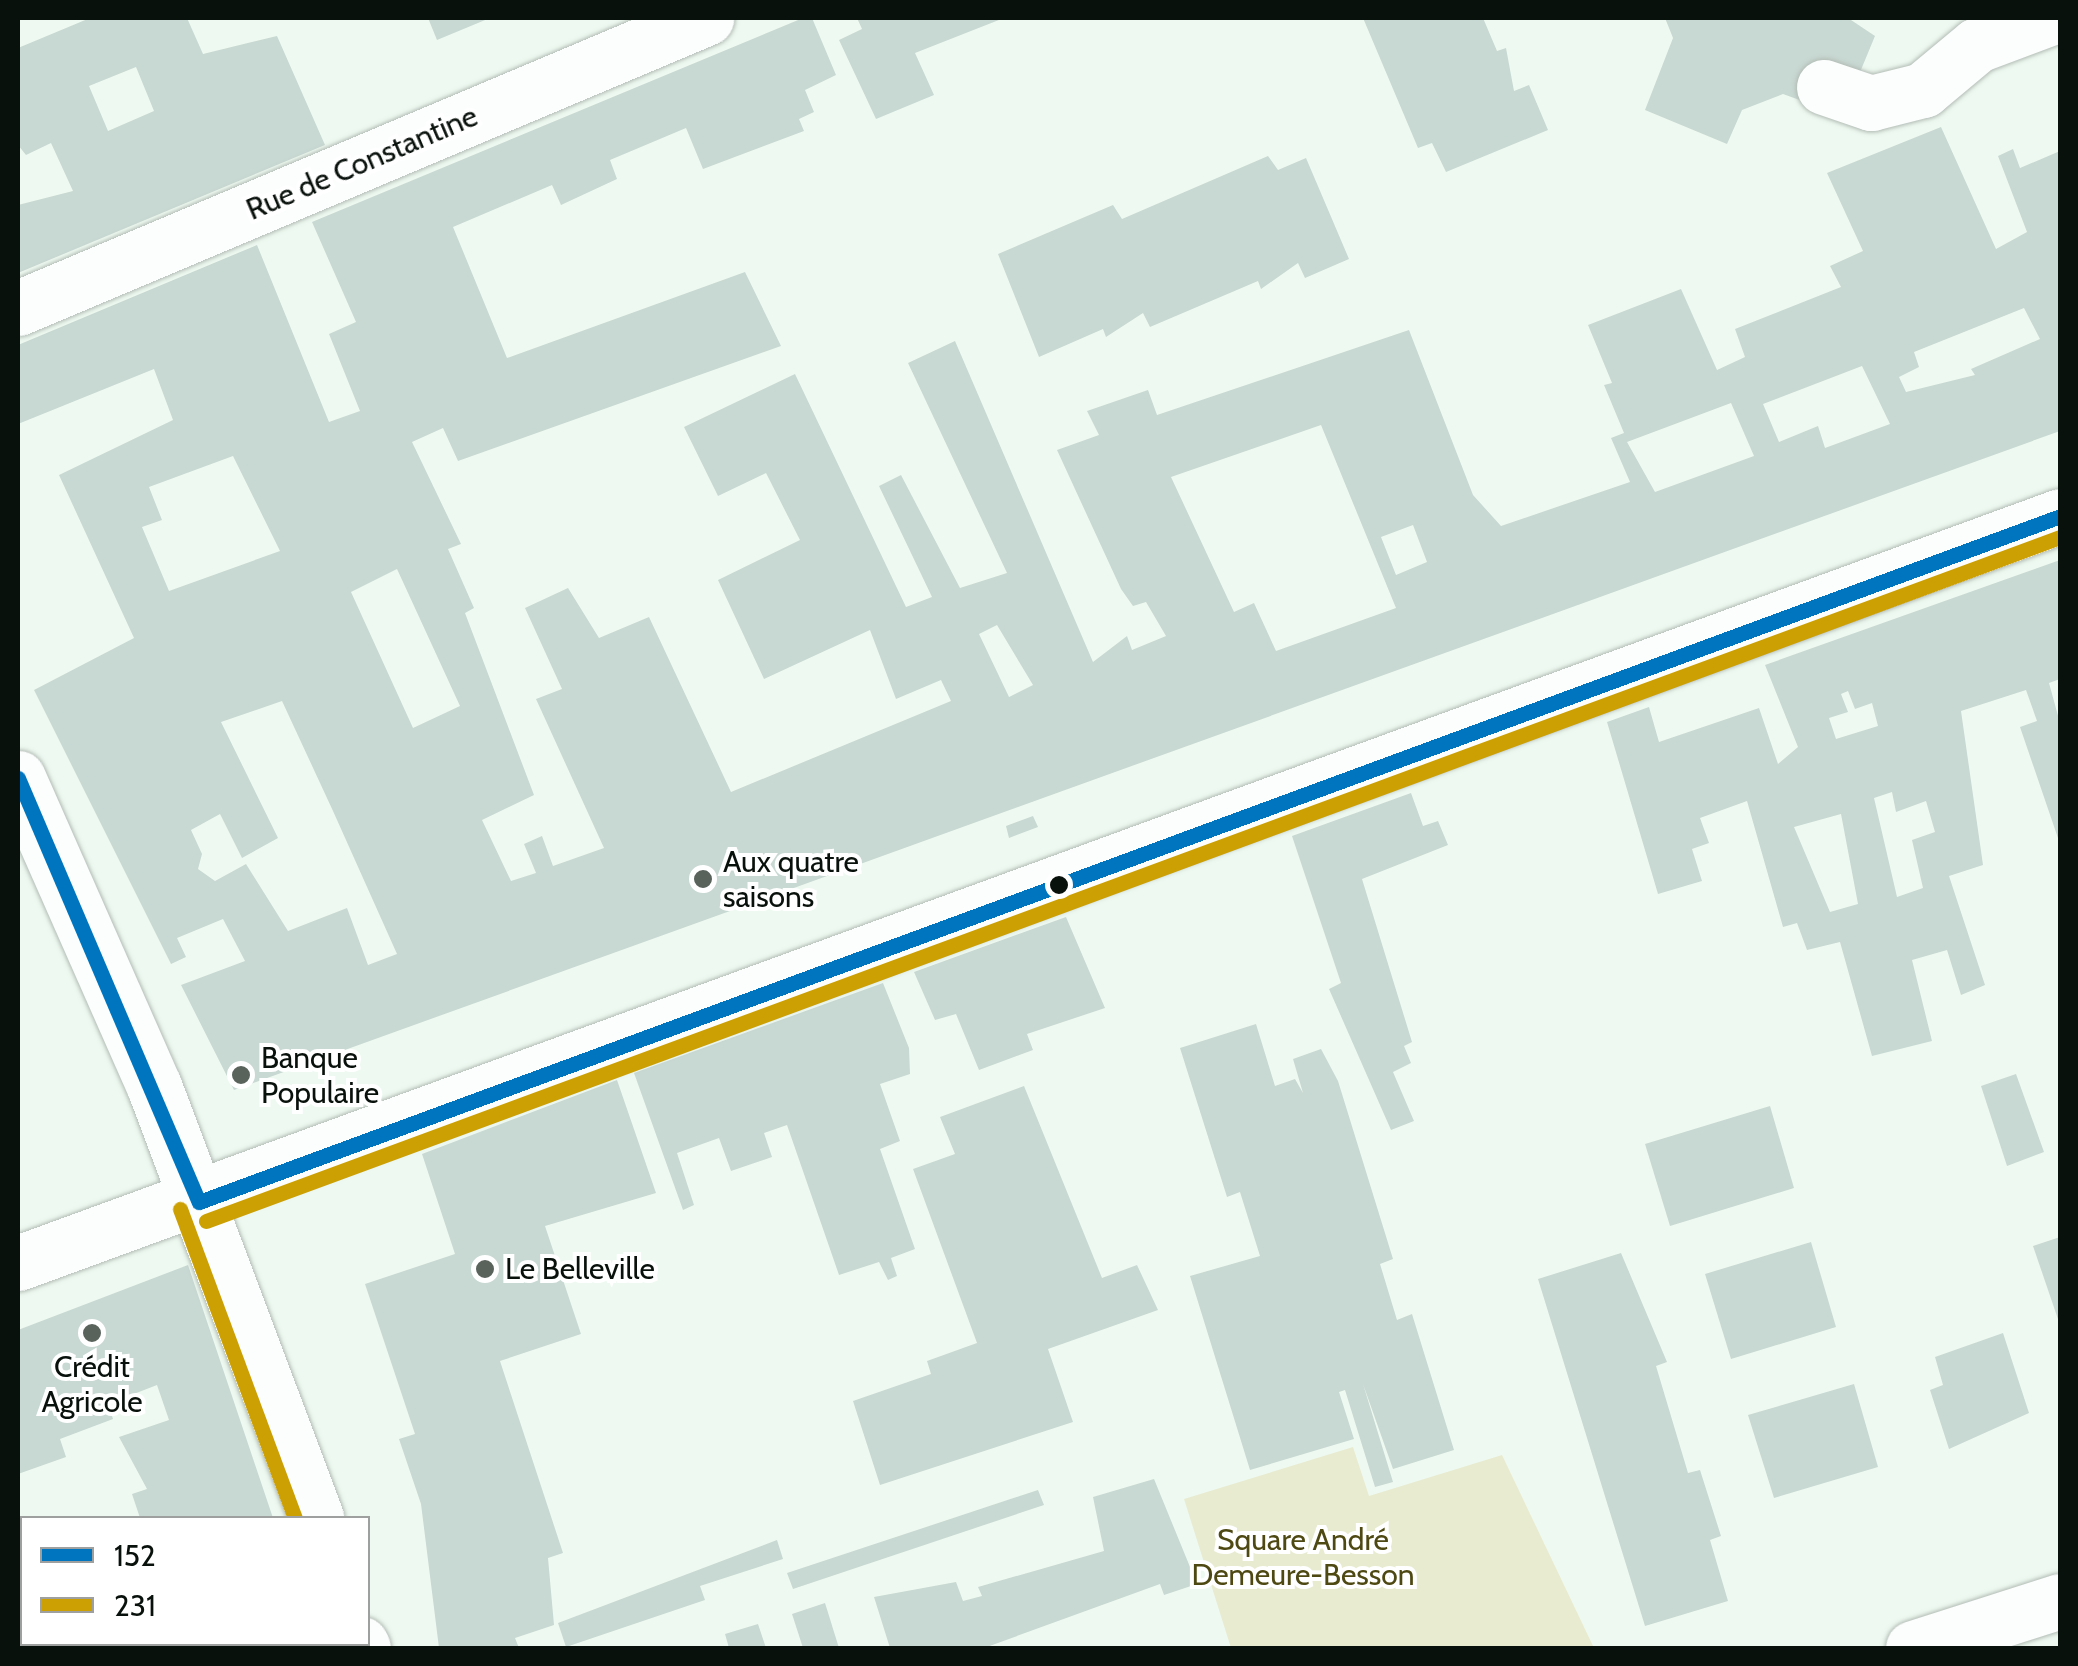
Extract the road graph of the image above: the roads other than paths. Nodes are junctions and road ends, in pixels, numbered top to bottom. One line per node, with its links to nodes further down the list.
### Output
1 (2049, 18): 3 (main road)
2 (673, 24): 4 (main road, Rue de Constantine)
3 (1824, 87)
4 (18, 308)
5 (2060, 516): 7 (main road)
6 (18, 778): 7 (main road)
7 (199, 1202): 8 (main road); 9 (main road)
8 (18, 1263)
9 (315, 1516)
10 (2060, 1601): 11 (main road)
11 (1913, 1648)

